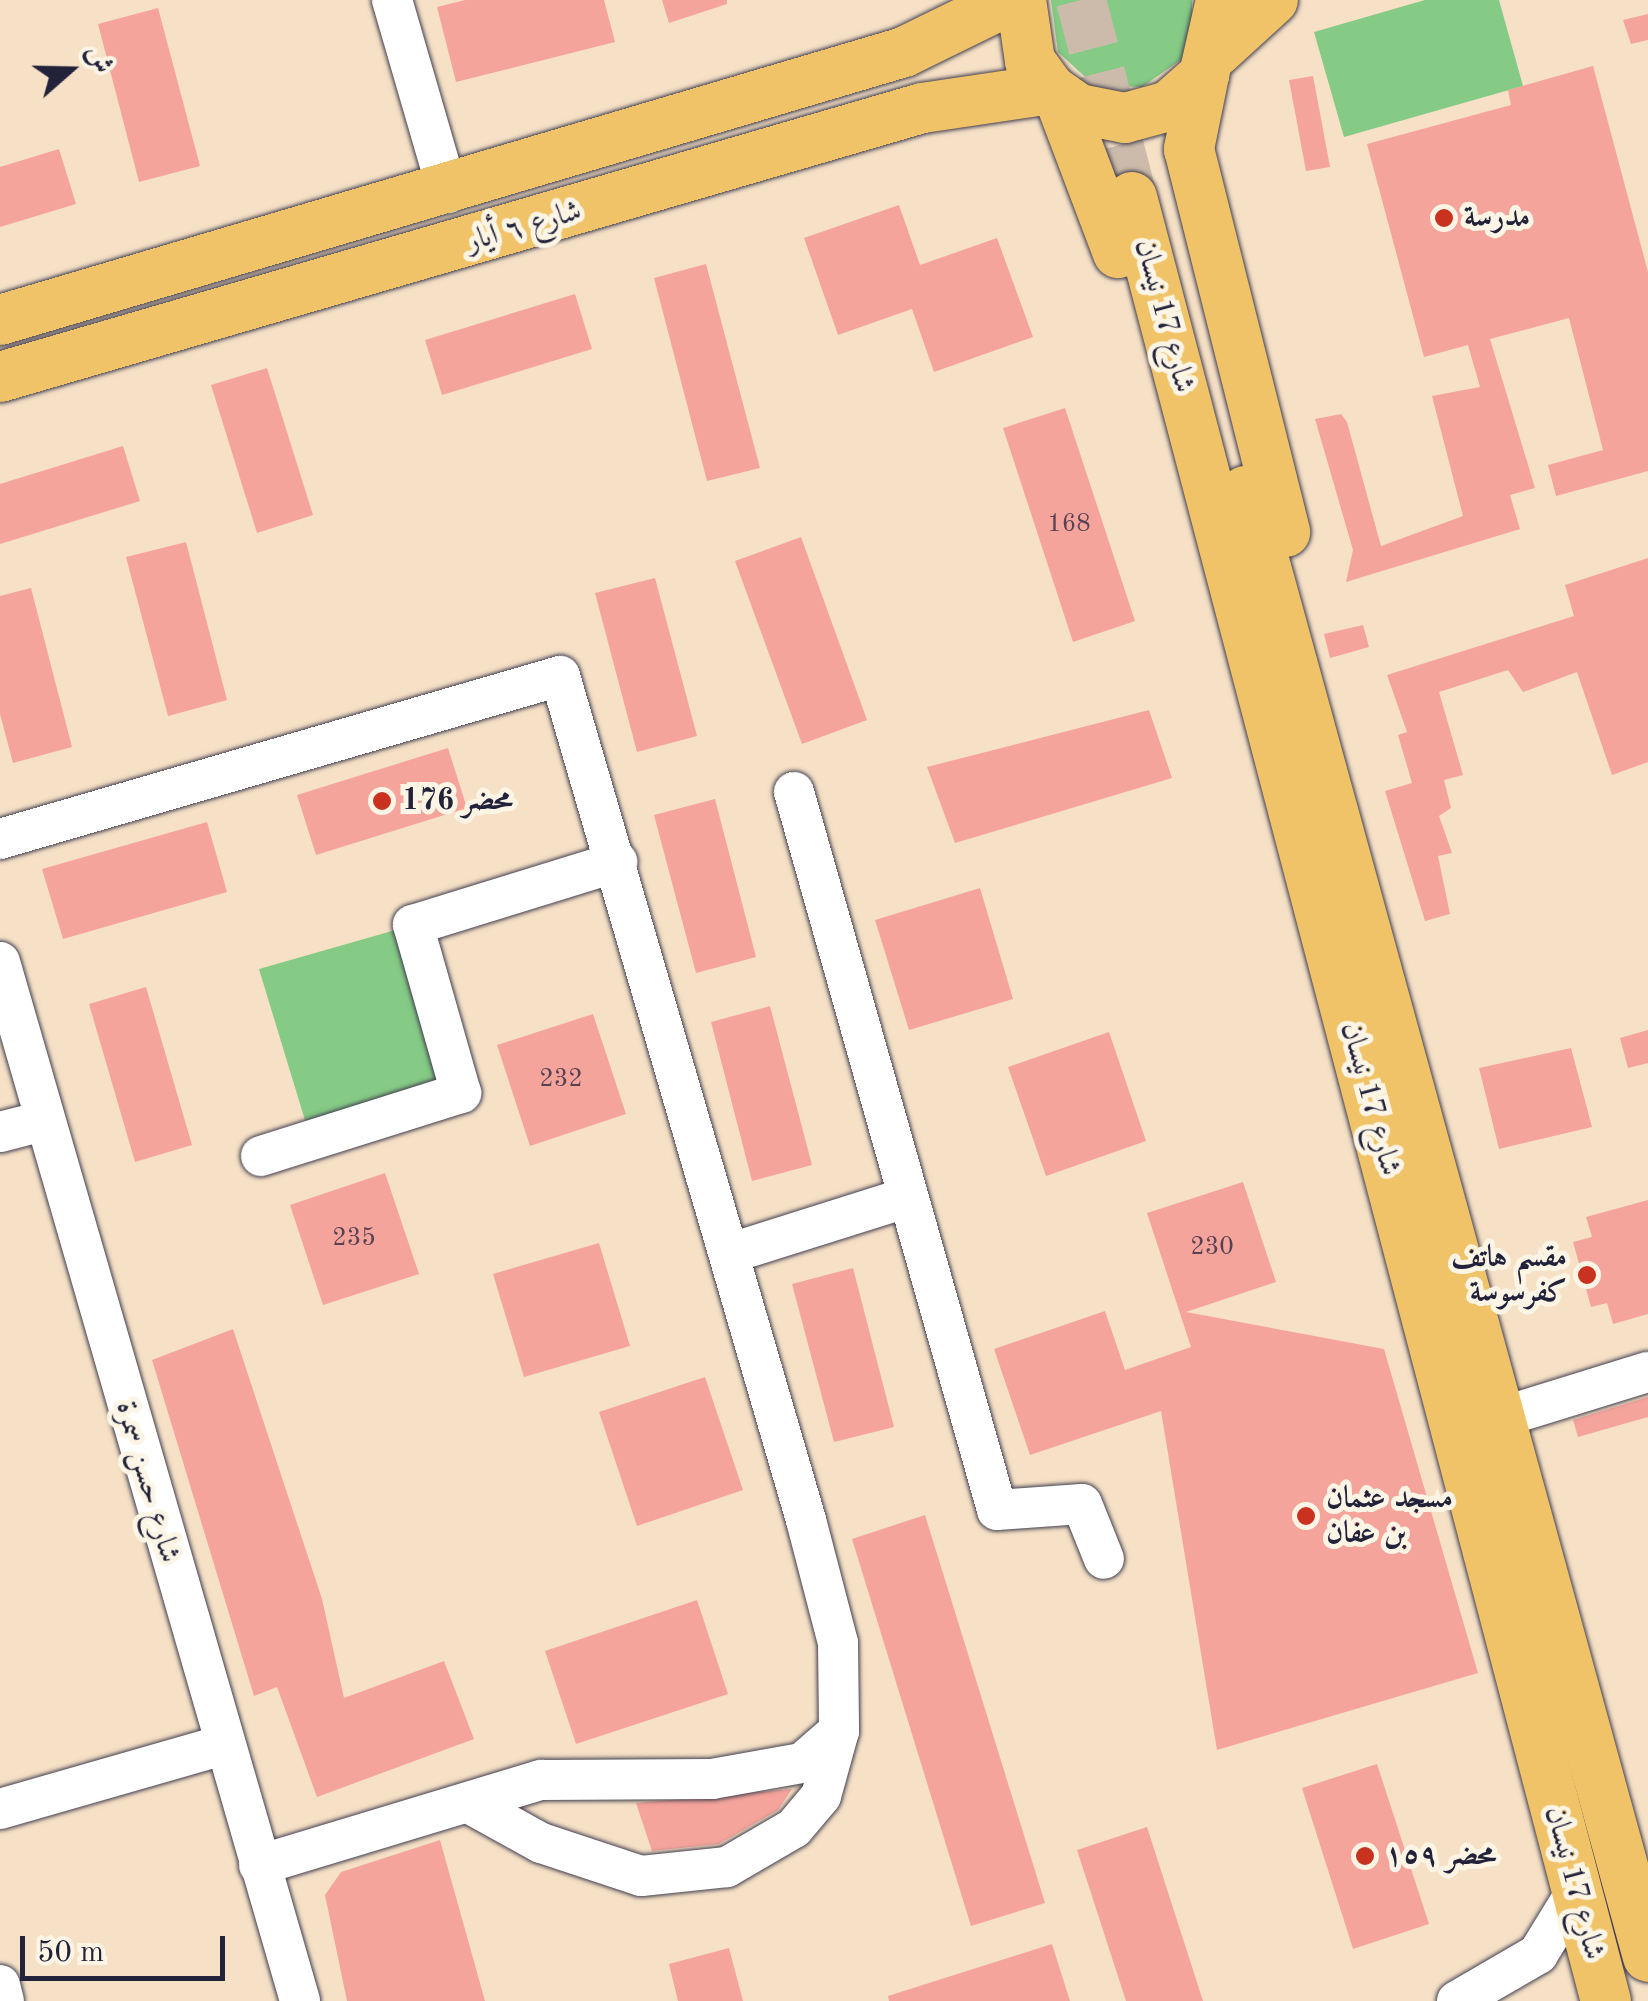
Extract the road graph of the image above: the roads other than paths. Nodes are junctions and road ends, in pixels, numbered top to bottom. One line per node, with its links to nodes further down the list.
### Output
1 (392, 0): 11 (street)
2 (1010, 0): 8 (main road, شارع ٦ أيار)
3 (1022, 0): 7 (main road)
4 (1220, 0): 6 (main road)
5 (1273, 0): 6 (main road)
6 (1210, 64): 7 (main road); 18 (main road)
7 (1055, 93): 9 (main road, شارع ٦ أيار); 18 (main road)
8 (720, 108): 9 (main road); 11 (main road, شارع ٦ أيار)
9 (736, 167): 13 (main road, شارع ٦ أيار)
10 (1144, 186): 18 (main road, شارع 17 نيسان)
11 (448, 193): 12 (main road, شارع ٦ أيار)
12 (0, 320)
13 (0, 377)
14 (794, 792): 22 (street)
15 (0, 839): 16 (street)
16 (617, 862): 21 (street); 23 (street)
17 (0, 962): 19 (street, شارع حسن سمرة)
18 (1398, 1119): 25 (main road, شارع 17 نيسان); 32 (main road, شارع 17 نيسان)
19 (44, 1121): 20 (street); 28 (street, شارع حسن سمرة)
20 (0, 1132)
21 (261, 1156)
22 (902, 1199): 23 (street); 26 (street)
23 (732, 1252): 27 (street)
24 (1648, 1372): 25 (street)
25 (1499, 1418): 33 (main road, شارع 17 نيسان)
26 (1104, 1559)
27 (839, 1731): 29 (street); 29 (street)
28 (223, 1745): 30 (street); 31 (street, شارع حسن سمرة)
29 (474, 1806): 31 (street)
30 (0, 1809)
31 (260, 1864): 36 (street, شارع حسن سمرة)
32 (1576, 1892): 37 (street); 38 (main road, شارع 17 نيسان)
33 (1648, 1957)
34 (0, 1985): 35 (street)
35 (4, 2001)
36 (300, 2001)
37 (1457, 2001)
38 (1606, 2001)

